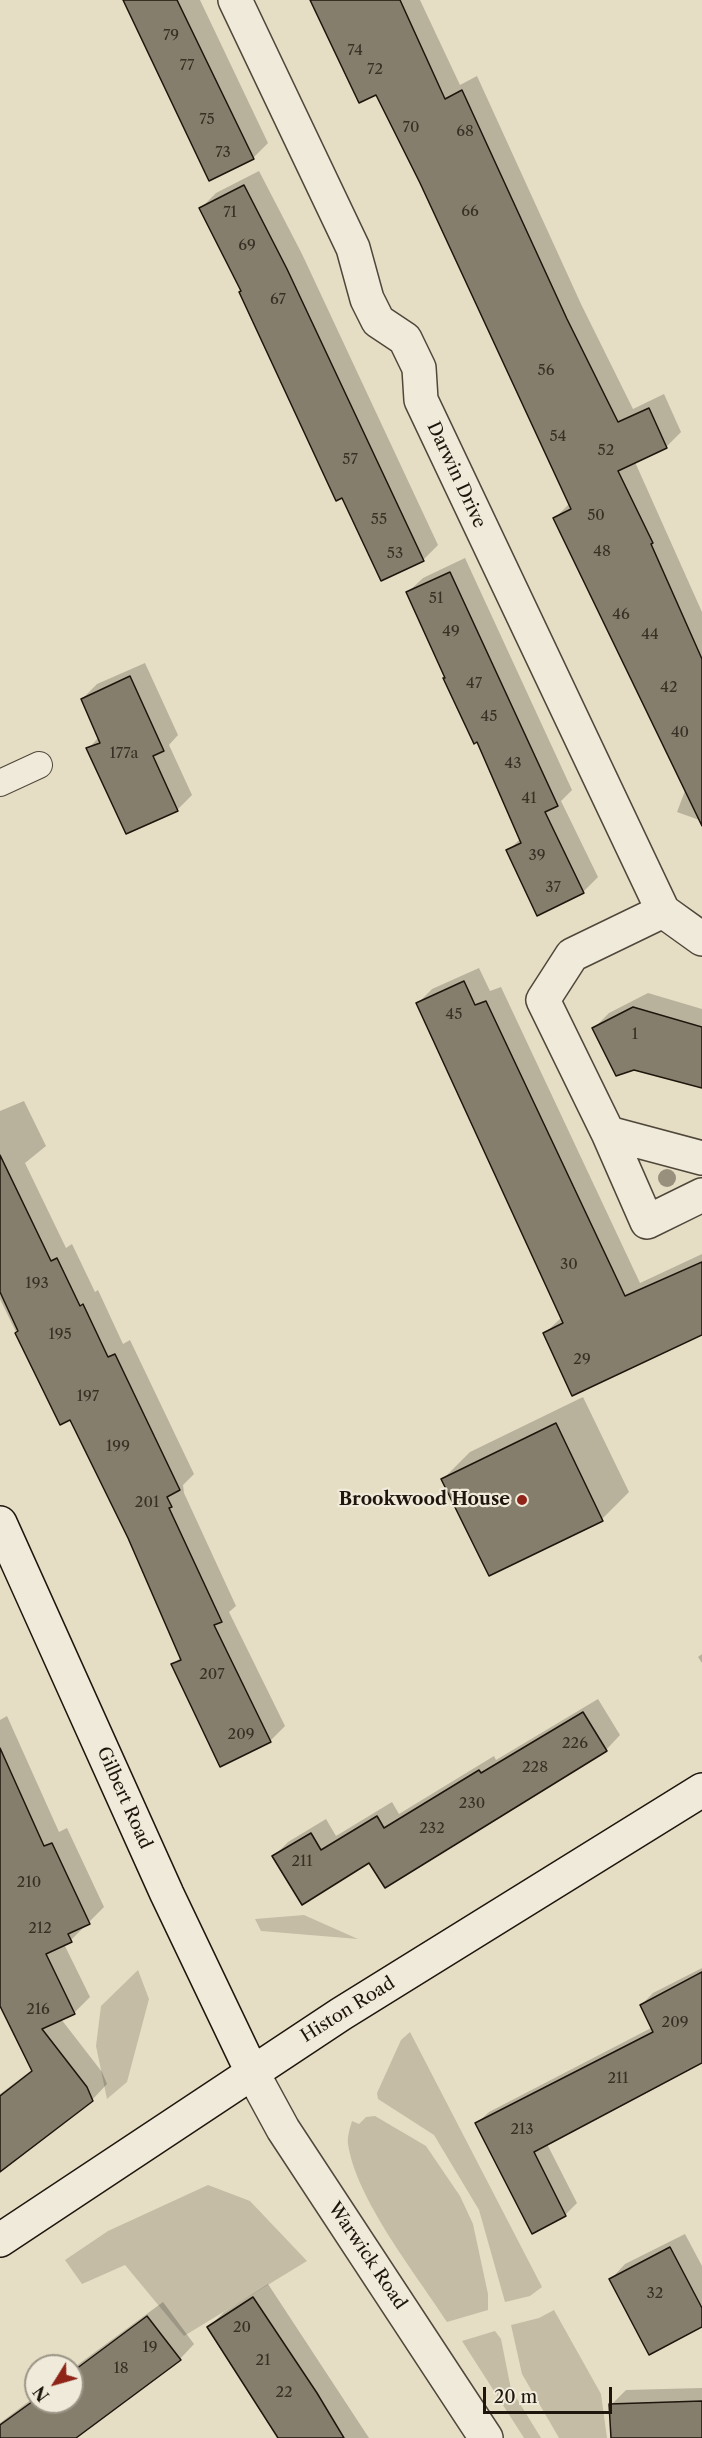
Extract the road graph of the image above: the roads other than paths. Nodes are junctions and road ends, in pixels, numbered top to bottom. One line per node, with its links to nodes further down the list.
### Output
1 (235, 0): 4 (street, Darwin Drive)
2 (39, 765): 3 (lane)
3 (0, 783)
4 (663, 911): 5 (street, Darwin Drive); 6 (street)
5 (702, 939)
6 (608, 1133): 7 (street); 8 (street)
7 (702, 1158)
8 (702, 1195)
9 (0, 1523): 11 (street, Gilbert Road)
10 (702, 1790): 11 (street, Histon Road)
11 (252, 2072): 12 (street, Histon Road); 13 (street, Warwick Road)
12 (0, 2241)
13 (486, 2438)

